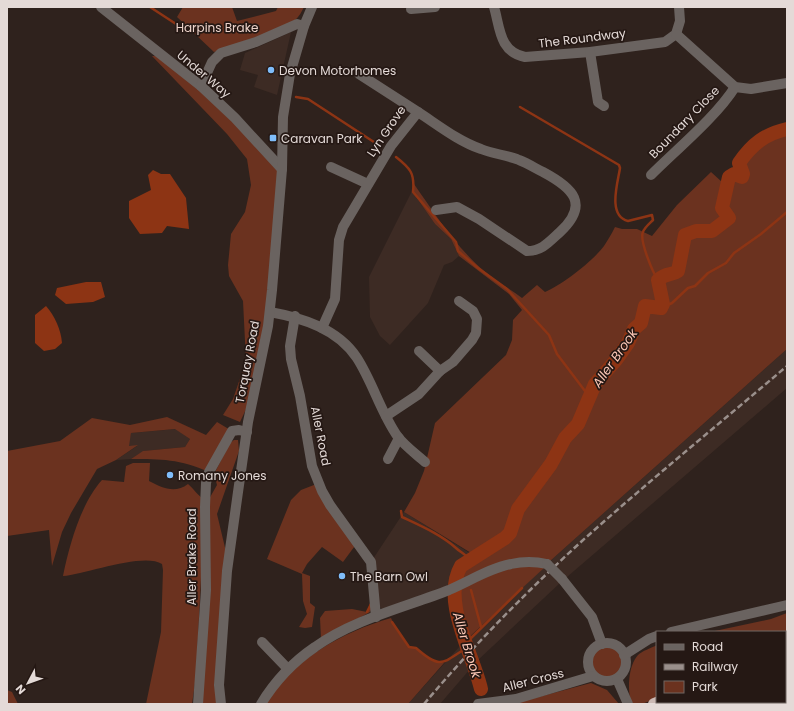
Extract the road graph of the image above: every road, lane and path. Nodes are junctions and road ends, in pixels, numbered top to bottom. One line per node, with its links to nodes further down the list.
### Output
1 (101, 7): 12 (street, Under Way)
2 (312, 7): 7 (street, Torquay Road)
3 (435, 7): 6 (street)
4 (494, 7): 9 (street, The Roundway)
5 (679, 7): 8 (street)
6 (411, 9)
7 (304, 26): 12 (street); 17 (street, Torquay Road)
8 (676, 34): 9 (street, The Roundway); 13 (street, Boundary Close)
9 (590, 52): 14 (street)
10 (359, 74): 15 (street, Lyn Grove)
11 (787, 83): 13 (street, Boundary Close)
12 (201, 86): 17 (street, Under Way)
13 (735, 87): 18 (street, Boundary Close)
14 (604, 106)
15 (418, 112): 19 (street, Lyn Grove); 20 (street)
16 (331, 167): 19 (street)
17 (282, 169): 22 (street, Torquay Road)
18 (651, 175)
19 (368, 184): 24 (street, Lyn Grove)
20 (436, 210)
21 (459, 301): 26 (street)
22 (270, 312): 23 (street); 28 (street, Torquay Road)
23 (295, 316): 24 (street); 33 (street, Aller Road)
24 (322, 328): 27 (street)
25 (419, 351): 26 (street)
26 (440, 371): 27 (street)
27 (386, 416): 29 (street)
28 (247, 432): 42 (street, Aller Brake Road); 43 (street, Torquay Road)
29 (399, 438): 30 (street); 31 (street)
30 (388, 459)
31 (425, 462)
32 (787, 605): 34 (street)
33 (376, 617): 37 (street, bridge); 39 (street)
34 (675, 631)
35 (656, 636): 38 (street)
36 (262, 642): 39 (street)
37 (602, 644): 38 (street); 40 (street)
38 (624, 655): 41 (street)
39 (288, 669): 44 (street)
40 (593, 676): 41 (street, Aller Cross); 45 (street, Aller Cross)
41 (617, 679): 46 (street)
42 (198, 704)
43 (221, 704)
44 (261, 704)
45 (478, 704)
46 (628, 704)

